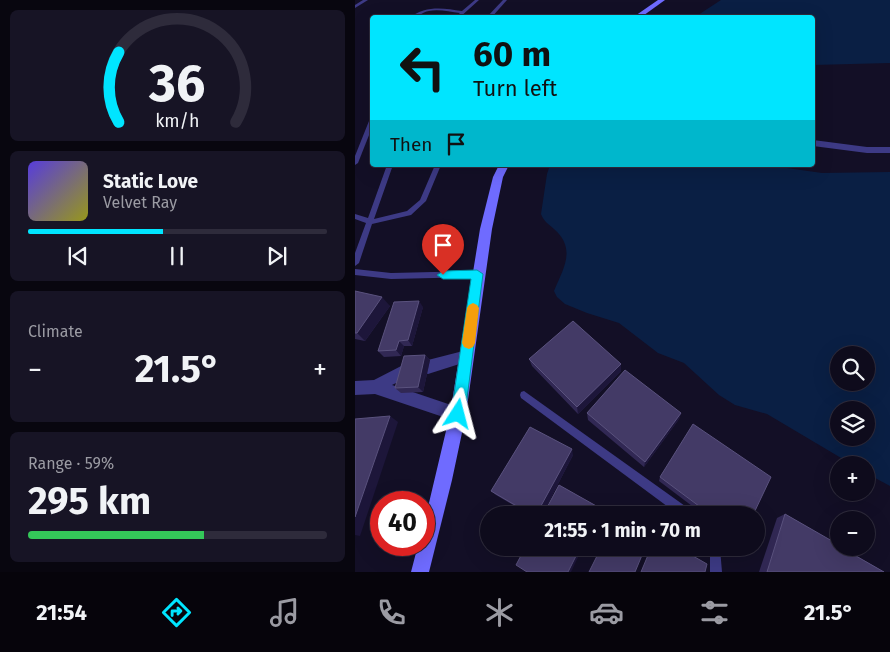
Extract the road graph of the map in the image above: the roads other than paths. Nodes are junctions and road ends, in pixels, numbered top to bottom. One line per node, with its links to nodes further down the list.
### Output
1 (366, 0): 5 (lane)
2 (477, 0): 6 (lane)
3 (505, 0): 9 (lane)
4 (662, 0): 10 (street)
5 (355, 8)
6 (462, 12): 7 (lane); 8 (lane)
7 (414, 15)
8 (459, 15)
9 (491, 15)
10 (640, 15)
11 (370, 125): 14 (lane)
12 (815, 143): 13 (street)
13 (890, 150)
14 (355, 163)
15 (389, 167): 19 (lane)
16 (437, 167): 19 (lane)
17 (503, 167): 22 (street)
18 (355, 216): 19 (lane)
19 (371, 222): 20 (lane)
20 (355, 263)
21 (355, 272): 22 (lane)
22 (477, 274): 23 (street)
23 (467, 356): 24 (street); 29 (street)
24 (428, 367)
25 (407, 370): 26 (street)
26 (375, 387): 27 (street); 29 (street)
27 (355, 388)
28 (524, 395): 30 (lane)
29 (458, 414): 32 (street)
30 (675, 506)
31 (715, 556): 33 (lane)
32 (423, 571)
33 (716, 572)

